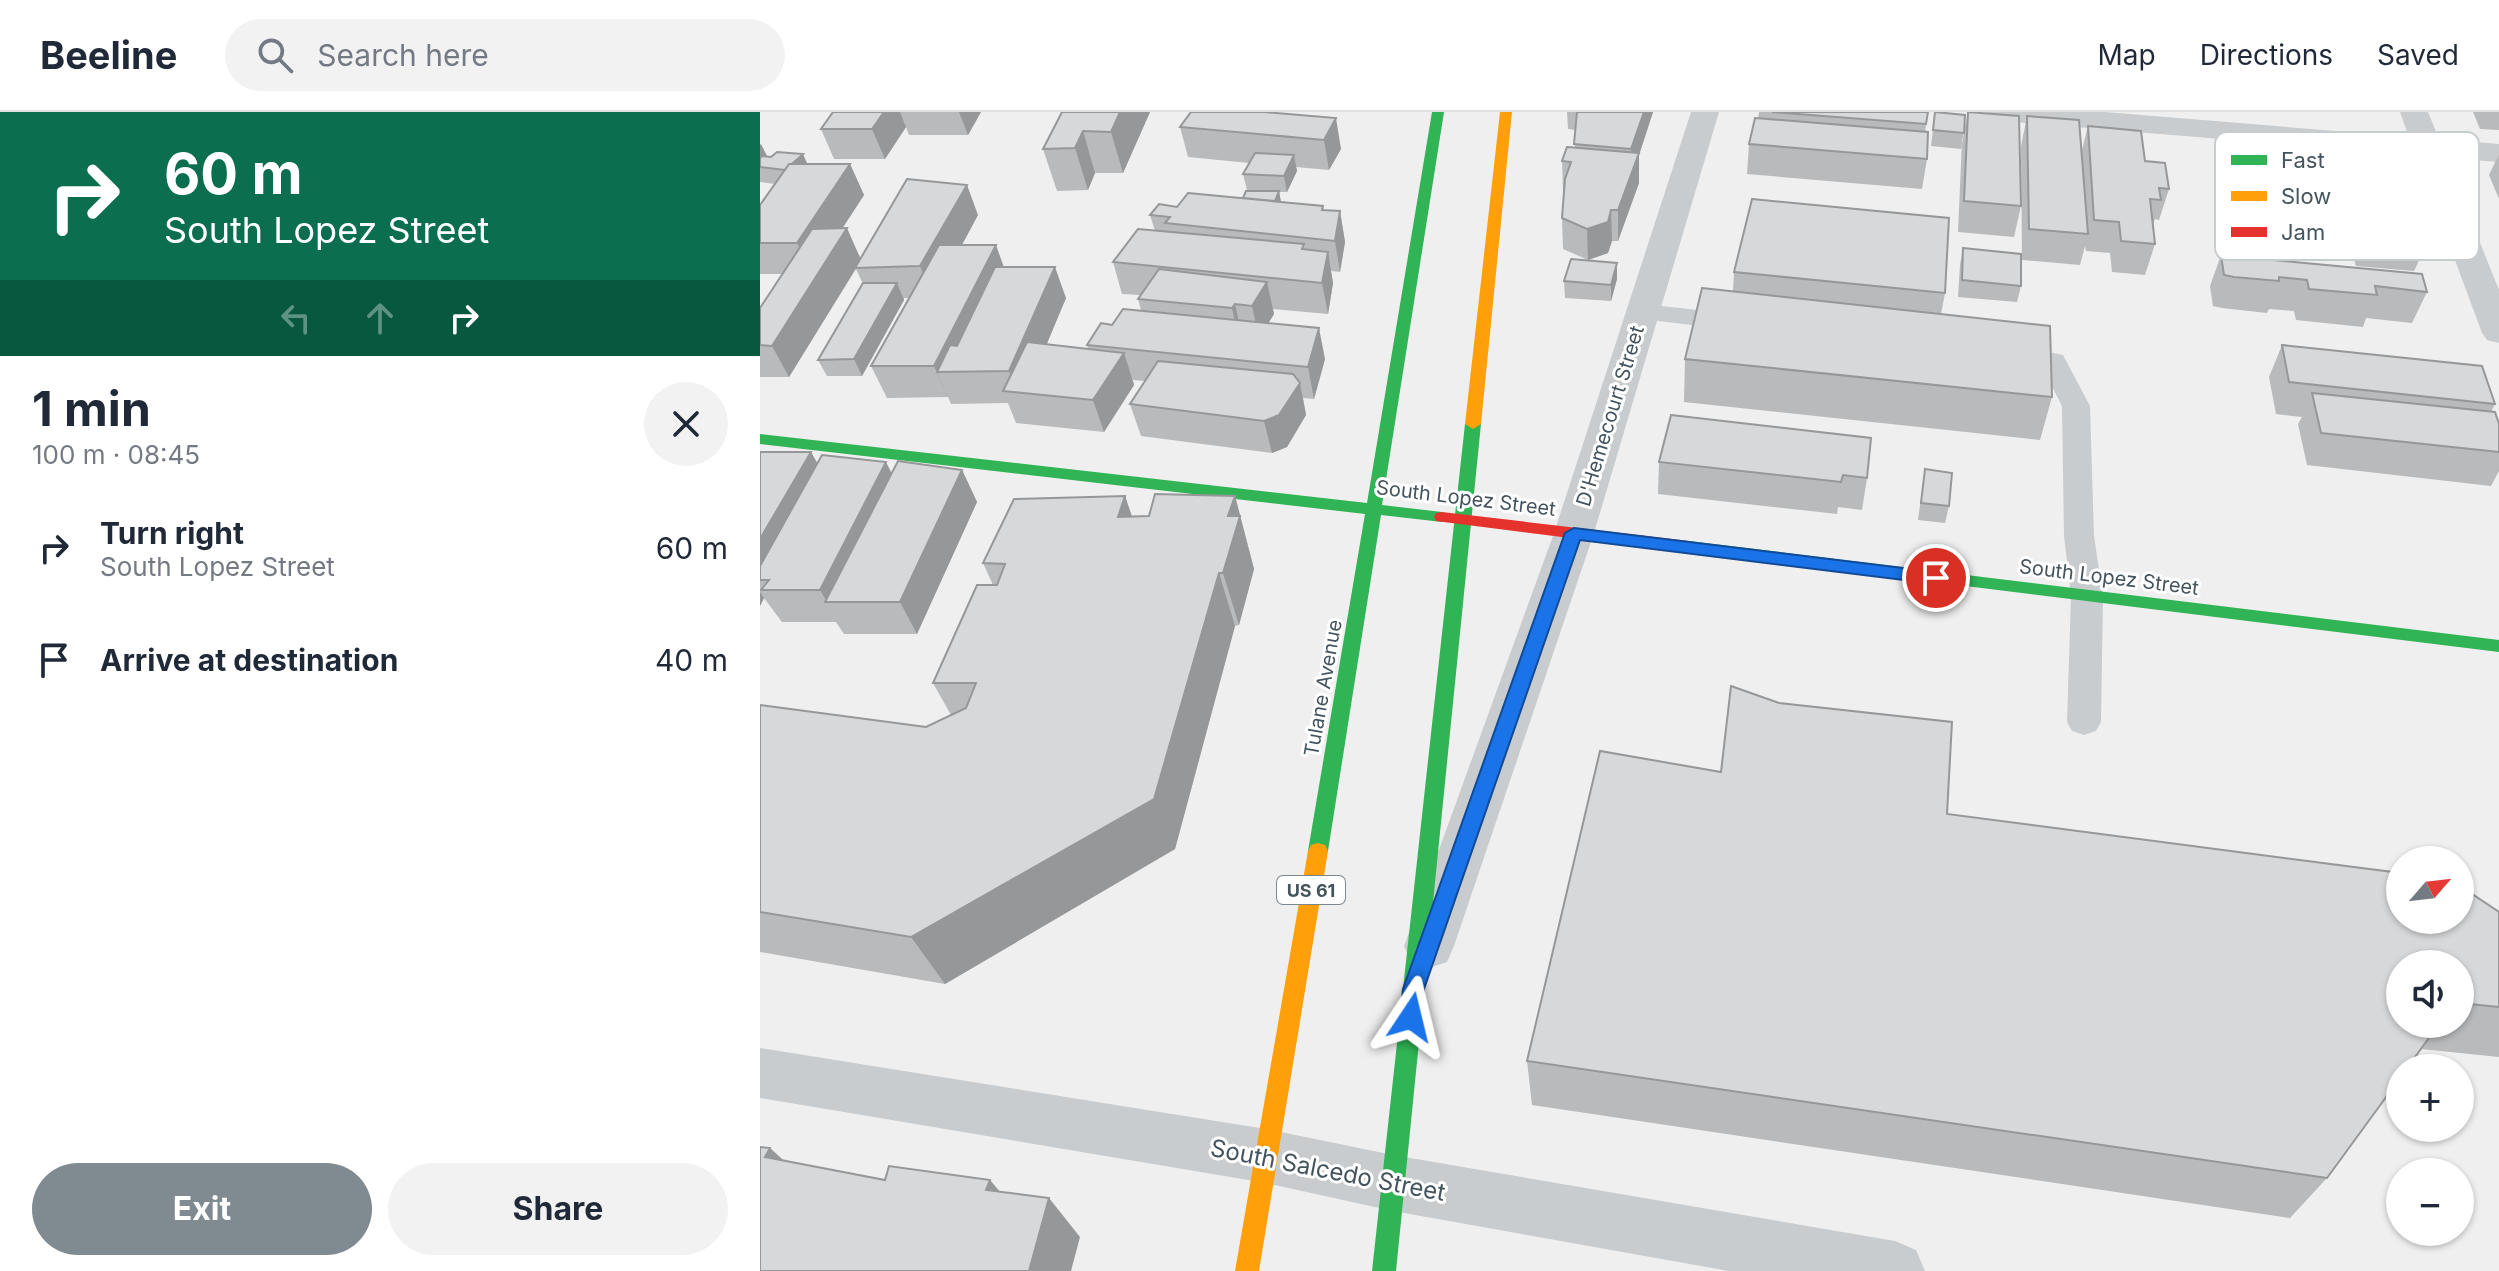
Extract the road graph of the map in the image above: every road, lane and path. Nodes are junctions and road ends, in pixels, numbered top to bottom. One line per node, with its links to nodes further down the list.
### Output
1 (1438, 112): 16 (main road, Tulane Avenue / US 61)
2 (1506, 112): 17 (main road)
3 (1705, 112): 11 (street, D'Hemecourt Street)
4 (2000, 112): 6 (street)
5 (2414, 112): 7 (street)
6 (2238, 132)
7 (2422, 132)
8 (2479, 152): 9 (street)
9 (2499, 153)
10 (2471, 260): 13 (street)
11 (1643, 312): 12 (lane); 18 (street, D'Hemecourt Street)
12 (1716, 320)
13 (2499, 333)
14 (1973, 348): 19 (lane)
15 (760, 439): 16 (main road, South Lopez Street)
16 (1376, 509): 17 (main road, South Lopez Street); 24 (main road, Tulane Avenue / US 61)
17 (1463, 520): 18 (main road, South Lopez Street); 22 (main road)
18 (1574, 533): 19 (main road, South Lopez Street); 22 (street, D'Hemecourt Street)
19 (2087, 596): 20 (main road, South Lopez Street); 21 (lane)
20 (2499, 646)
21 (2084, 722)
22 (1414, 989): 25 (main road)
23 (760, 1073): 24 (street, South Salcedo Street)
24 (1266, 1156): 25 (street, South Salcedo Street); 26 (main road, Tulane Avenue / US 61)
25 (1393, 1183): 27 (main road); 28 (street, South Salcedo Street)
26 (1247, 1271)
27 (1384, 1271)
28 (1895, 1271)

